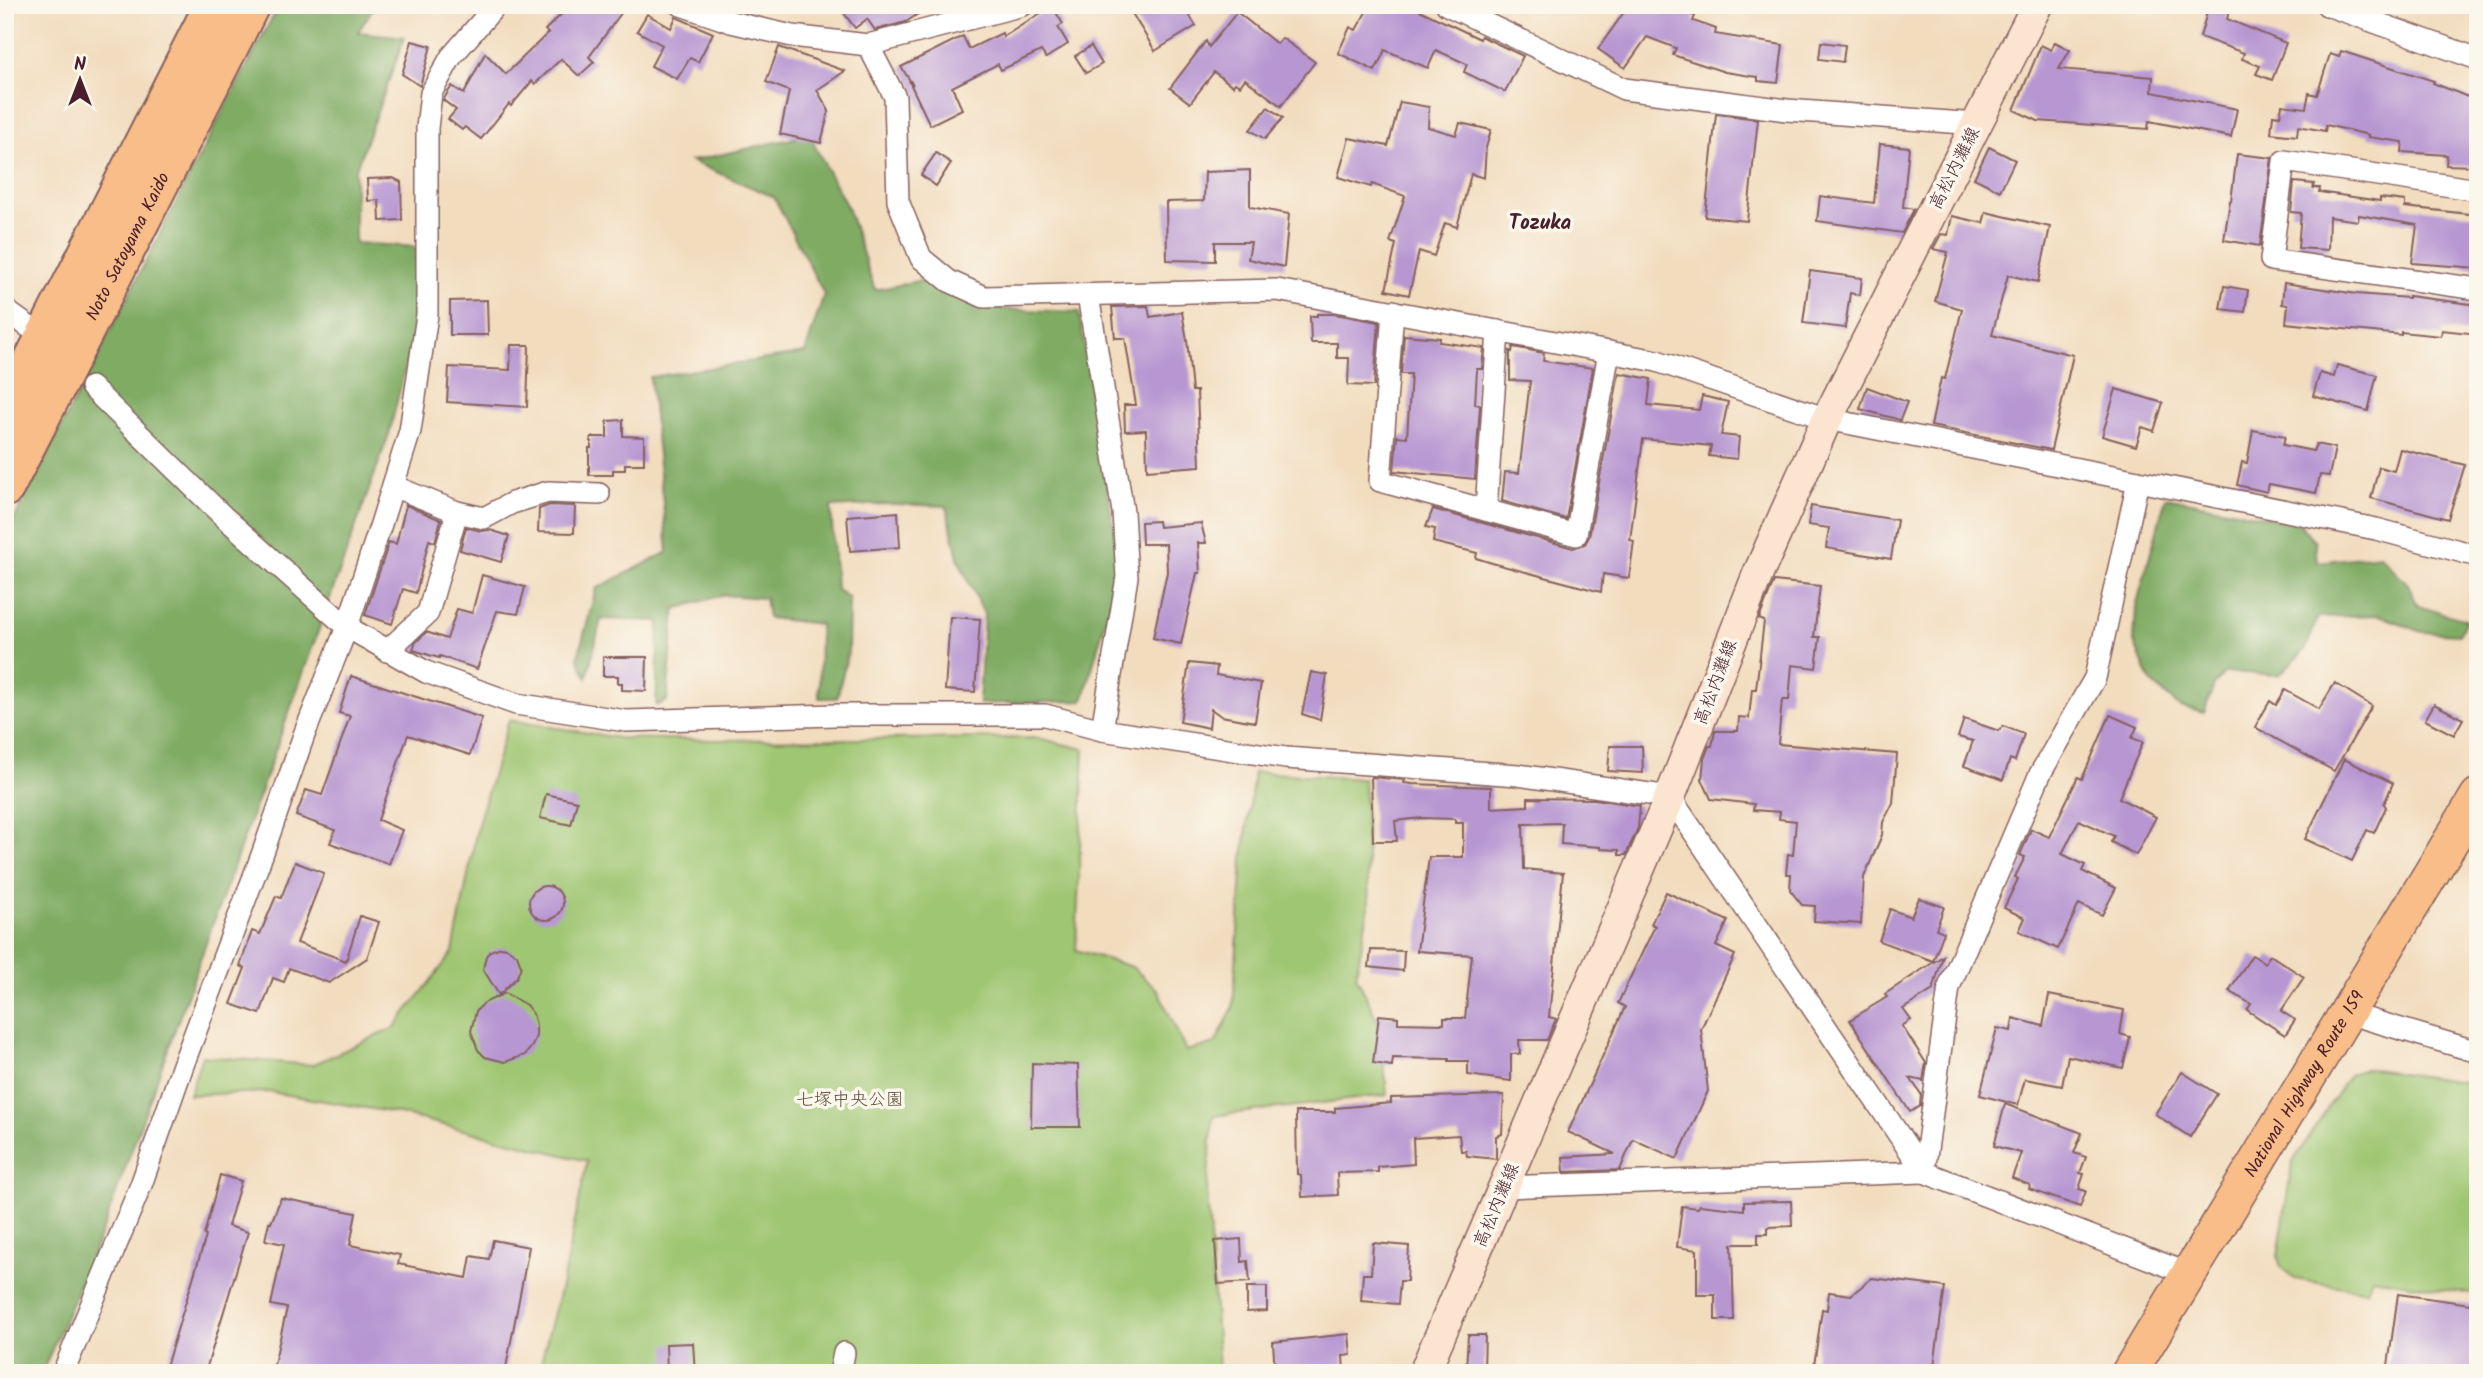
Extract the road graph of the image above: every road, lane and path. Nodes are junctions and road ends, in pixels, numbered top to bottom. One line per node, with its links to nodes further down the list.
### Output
1 (214, 5): 21 (highway, Noto Satoyama Kaido)
2 (250, 5): 25 (highway, Noto Satoyama Kaido)
3 (496, 5): 24 (street)
4 (681, 5): 9 (street)
5 (1023, 5): 9 (street)
6 (1447, 5): 11 (street)
7 (2038, 5): 11 (main road, 高松内灘線)
8 (2327, 5): 10 (street)
9 (868, 45): 14 (street)
10 (2478, 60)
11 (1977, 124): 22 (main road, 高松内灘線)
12 (2478, 190): 13 (street)
13 (2478, 289)
14 (1088, 295): 15 (street); 32 (street)
15 (1394, 311): 18 (street); 27 (street)
16 (8, 312): 17 (street)
17 (29, 327)
18 (1498, 331): 19 (street); 27 (street)
19 (1609, 352): 22 (street); 27 (street)
20 (91, 387): 30 (street)
21 (5, 416)
22 (1827, 419): 23 (street); 34 (main road, 高松内灘線)
23 (2138, 481): 29 (street); 37 (street)
24 (393, 486): 28 (street); 30 (street)
25 (5, 487)
26 (599, 494): 28 (street)
27 (1486, 510)
28 (457, 512): 31 (street)
29 (2478, 556)
30 (347, 627): 31 (street); 40 (street)
31 (387, 651): 32 (street)
32 (1102, 730): 34 (street)
33 (2478, 796): 35 (highway, National Highway Route 159)
34 (1670, 797): 37 (street); 38 (main road, 高松内灘線)
35 (2347, 1013): 36 (street); 39 (highway, National Highway Route 159)
36 (2478, 1052)
37 (1924, 1172): 38 (street); 39 (street)
38 (1503, 1187): 41 (main road, 高松内灘線)
39 (2189, 1275): 42 (highway, National Highway Route 159)
40 (63, 1373)
41 (1424, 1373)
42 (2129, 1373)

